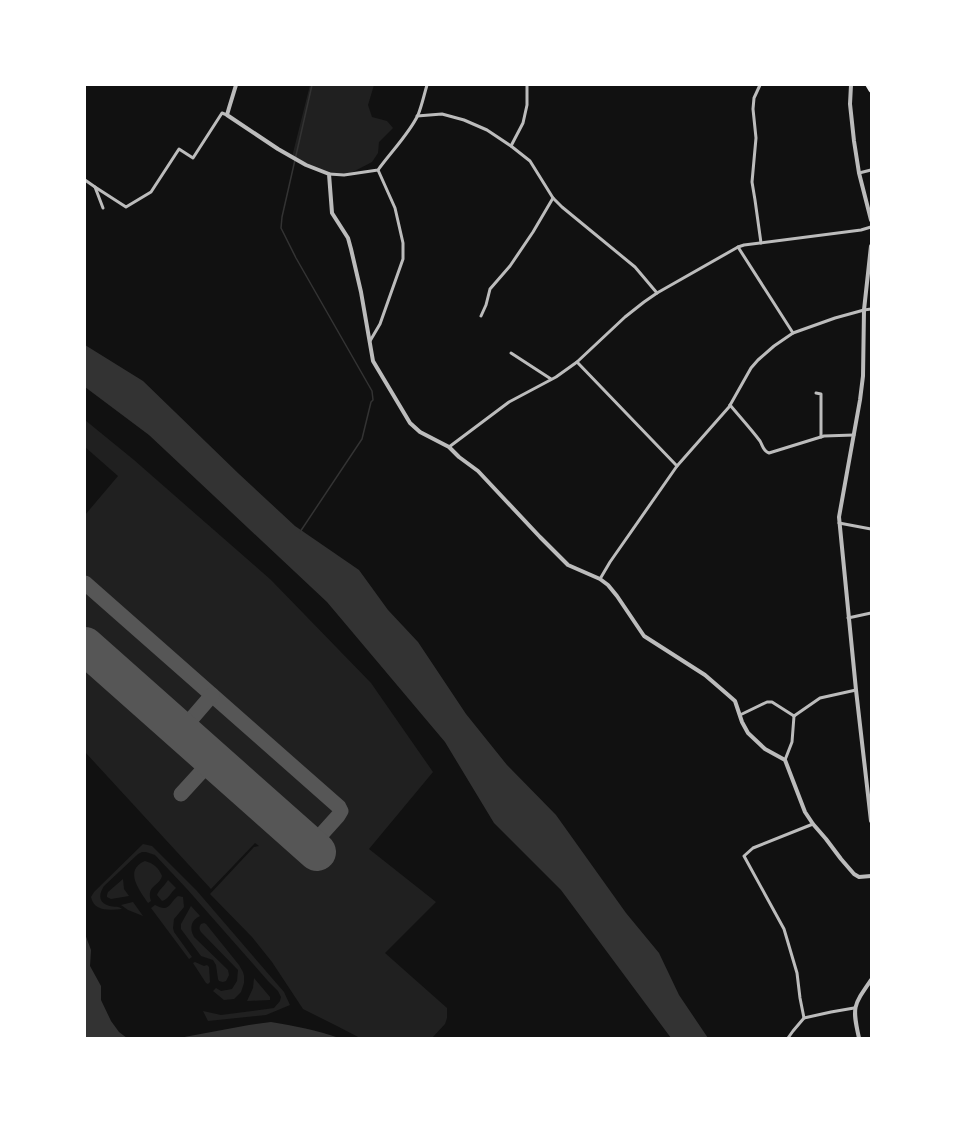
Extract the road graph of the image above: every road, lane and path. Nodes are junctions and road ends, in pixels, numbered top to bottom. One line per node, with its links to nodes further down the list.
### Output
1 (236, 85): 8 (street)
2 (427, 85): 9 (street)
3 (527, 85): 10 (street)
4 (760, 85): 21 (street)
5 (851, 85): 14 (street)
6 (868, 85): 7 (highway)
7 (871, 90)
8 (228, 115): 13 (street); 16 (street)
9 (417, 116): 10 (street); 11 (street)
10 (511, 146): 17 (street)
11 (378, 170): 13 (street); 29 (street)
12 (871, 170): 14 (street)
13 (329, 174): 29 (street)
14 (859, 174): 19 (street)
15 (85, 180): 16 (street)
16 (94, 187): 18 (street)
17 (553, 198): 24 (street); 27 (street)
18 (103, 208)
19 (871, 220)
20 (871, 227): 21 (street)
21 (762, 243): 23 (street)
22 (871, 246): 26 (street)
23 (738, 247): 24 (street); 28 (street)
24 (657, 293): 31 (street)
25 (871, 309): 26 (street)
26 (864, 310): 28 (street); 35 (street)
27 (481, 316)
28 (793, 334): 34 (street)
29 (370, 342): 37 (street)
30 (511, 353): 32 (street)
31 (578, 362): 32 (street); 38 (street)
32 (551, 380): 37 (street)
33 (816, 394): 36 (street)
34 (730, 406): 36 (street); 38 (street)
35 (855, 435): 36 (street); 39 (street)
36 (821, 437)
37 (449, 447): 41 (street)
38 (677, 466): 41 (street)
39 (839, 523): 40 (street); 43 (street)
40 (871, 529)
41 (600, 579): 45 (street)
42 (871, 613): 43 (street)
43 (848, 618): 44 (street)
44 (856, 690): 46 (street); 48 (street)
45 (740, 715): 46 (street); 47 (street)
46 (794, 716): 47 (street)
47 (786, 760): 49 (street)
48 (871, 821)
49 (813, 824): 50 (street); 53 (street)
50 (871, 876)
51 (871, 980): 52 (street)
52 (854, 1008): 53 (street); 55 (street)
53 (804, 1018): 54 (street)
54 (788, 1038)
55 (859, 1038)

